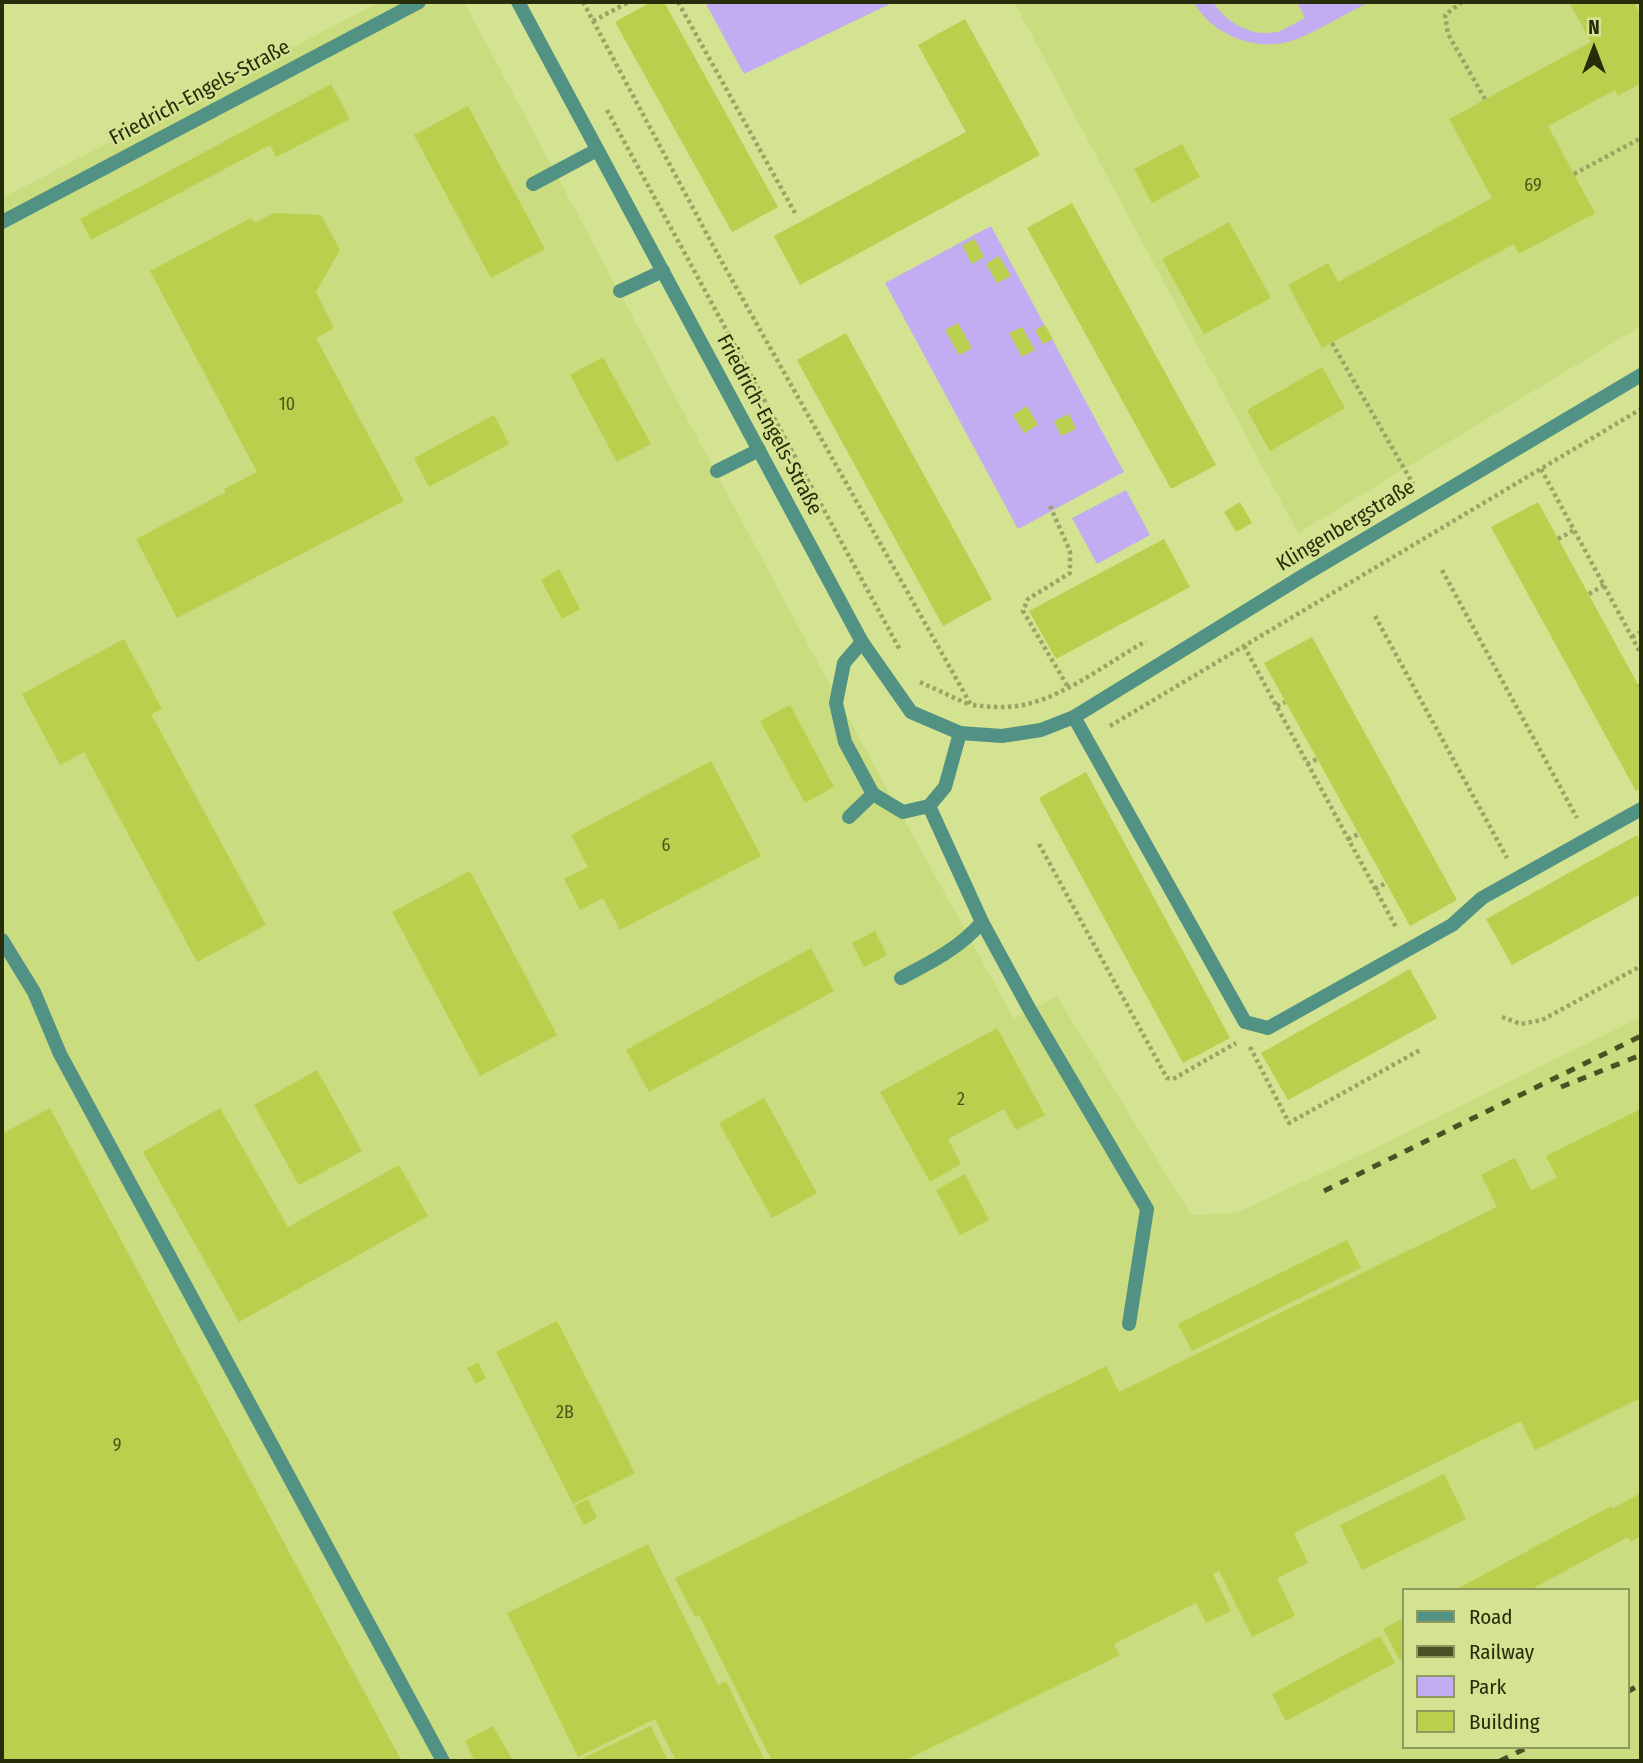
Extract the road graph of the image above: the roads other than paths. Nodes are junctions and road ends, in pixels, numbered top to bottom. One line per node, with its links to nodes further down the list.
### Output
1 (419, 2): 5 (street, Friedrich-Engels-Straße)
2 (518, 2): 3 (street, Friedrich-Engels-Straße)
3 (597, 149): 4 (street); 6 (street, Friedrich-Engels-Straße)
4 (533, 184)
5 (2, 222)
6 (663, 271): 7 (street); 9 (street, Friedrich-Engels-Straße)
7 (620, 291)
8 (1641, 375): 12 (street, Klingenbergstraße)
9 (759, 450): 10 (street); 11 (street, Friedrich-Engels-Straße)
10 (717, 471)
11 (862, 642): 13 (street, Friedrich-Engels-Straße); 14 (street)
12 (1074, 717): 13 (street, Friedrich-Engels-Straße); 16 (street)
13 (960, 733): 15 (street)
14 (873, 794): 15 (street); 17 (street)
15 (929, 806): 18 (street)
16 (1641, 809)
17 (849, 817)
18 (982, 922): 20 (street); 21 (street)
19 (2, 940): 22 (street)
20 (901, 978)
21 (1129, 1324)
22 (443, 1761)

